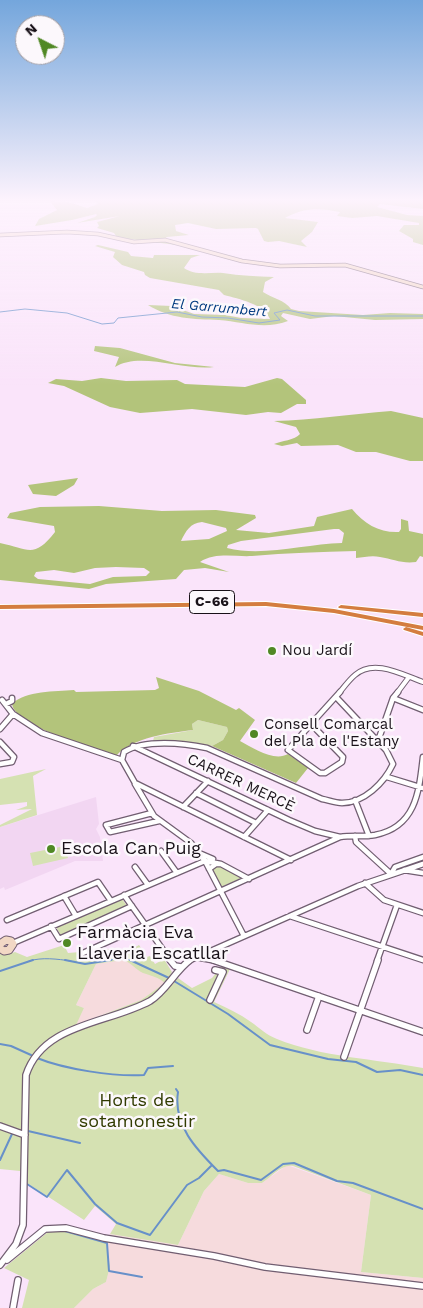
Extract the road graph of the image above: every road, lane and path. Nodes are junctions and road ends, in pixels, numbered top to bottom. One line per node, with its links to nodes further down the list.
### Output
1 (250, 262): 2 (street)
2 (423, 287)
3 (0, 606): 4 (highway, C-66)
4 (304, 606): 5 (highway); 6 (highway, C-66); 7 (highway)
5 (423, 615)
6 (423, 626)
7 (423, 634)
8 (409, 677): 9 (street); 10 (street); 12 (street)
9 (423, 682)
10 (336, 697): 15 (street); 17 (street)
11 (12, 698): 14 (street)
12 (393, 698): 13 (street); 17 (street)
13 (423, 710)
14 (13, 714): 16 (street); 21 (street)
15 (311, 724): 15 (street)
16 (0, 729)
17 (378, 741): 23 (street)
18 (0, 742): 22 (street)
19 (133, 746): 21 (street); 24 (street, CARRER MERCÈ); 28 (street)
20 (423, 757): 26 (street)
21 (122, 760): 25 (street)
22 (0, 764)
23 (387, 776): 26 (street); 28 (street)
24 (208, 781): 27 (street); 30 (street, CARRER MERCÈ)
25 (135, 783): 29 (street); 31 (street)
26 (421, 788): 35 (street)
27 (196, 793): 29 (street); 33 (street)
28 (355, 800): 35 (street)
29 (183, 807): 36 (street)
30 (268, 810): 33 (street); 37 (street, CARRER MERCÈ)
31 (152, 814): 32 (street); 32 (street)
32 (159, 821): 39 (street)
33 (256, 823): 36 (street)
34 (355, 836): 35 (street); 37 (street); 50 (street)
35 (369, 836)
36 (244, 838): 41 (street)
37 (340, 838): 41 (street)
38 (161, 850): 48 (street)
39 (198, 853): 42 (street); 43 (street)
40 (423, 857): 50 (street)
41 (291, 860): 51 (street)
42 (204, 861): 43 (street); 46 (street); 48 (street)
43 (218, 863): 46 (street); 51 (street)
44 (422, 864): 47 (street); 49 (street)
45 (135, 867): 53 (street)
46 (209, 870): 54 (street)
47 (404, 870): 49 (street); 50 (street)
48 (177, 873): 53 (street)
49 (422, 873)
50 (391, 874): 52 (street)
51 (249, 879): 54 (street)
52 (365, 883): 58 (street); 62 (street)
53 (148, 885): 55 (street)
54 (220, 893): 65 (street); 66 (street)
55 (124, 895): 57 (street); 59 (street)
56 (64, 896): 57 (street); 61 (street); 63 (street)
57 (111, 901): 61 (street)
58 (397, 905): 60 (street); 69 (street)
59 (132, 906): 64 (street); 65 (street)
60 (423, 913)
61 (76, 916): 64 (street)
62 (290, 916): 66 (street); 69 (street)
63 (7, 920)
64 (51, 926): 68 (street)
65 (146, 927): 71 (street); 75 (street)
66 (244, 936): 70 (street)
67 (1, 944): 68 (street)
68 (13, 944)
69 (383, 947): 74 (street); 80 (street)
70 (210, 950): 72 (street); 73 (street)
71 (83, 953)
72 (195, 957): 73 (street); 75 (street)
73 (210, 959): 78 (street)
74 (423, 960)
75 (181, 967): 77 (street)
76 (215, 970): 79 (street)
77 (175, 975): 85 (street)
78 (319, 996): 80 (street); 81 (street)
79 (210, 1000)
80 (360, 1010): 82 (street); 83 (street)
81 (307, 1030)
82 (423, 1032)
83 (344, 1057)
84 (0, 1126): 85 (street)
85 (25, 1135): 86 (street)
86 (1, 1264): 88 (street)
87 (18, 1280): 89 (street)
88 (423, 1286)
89 (13, 1308)

